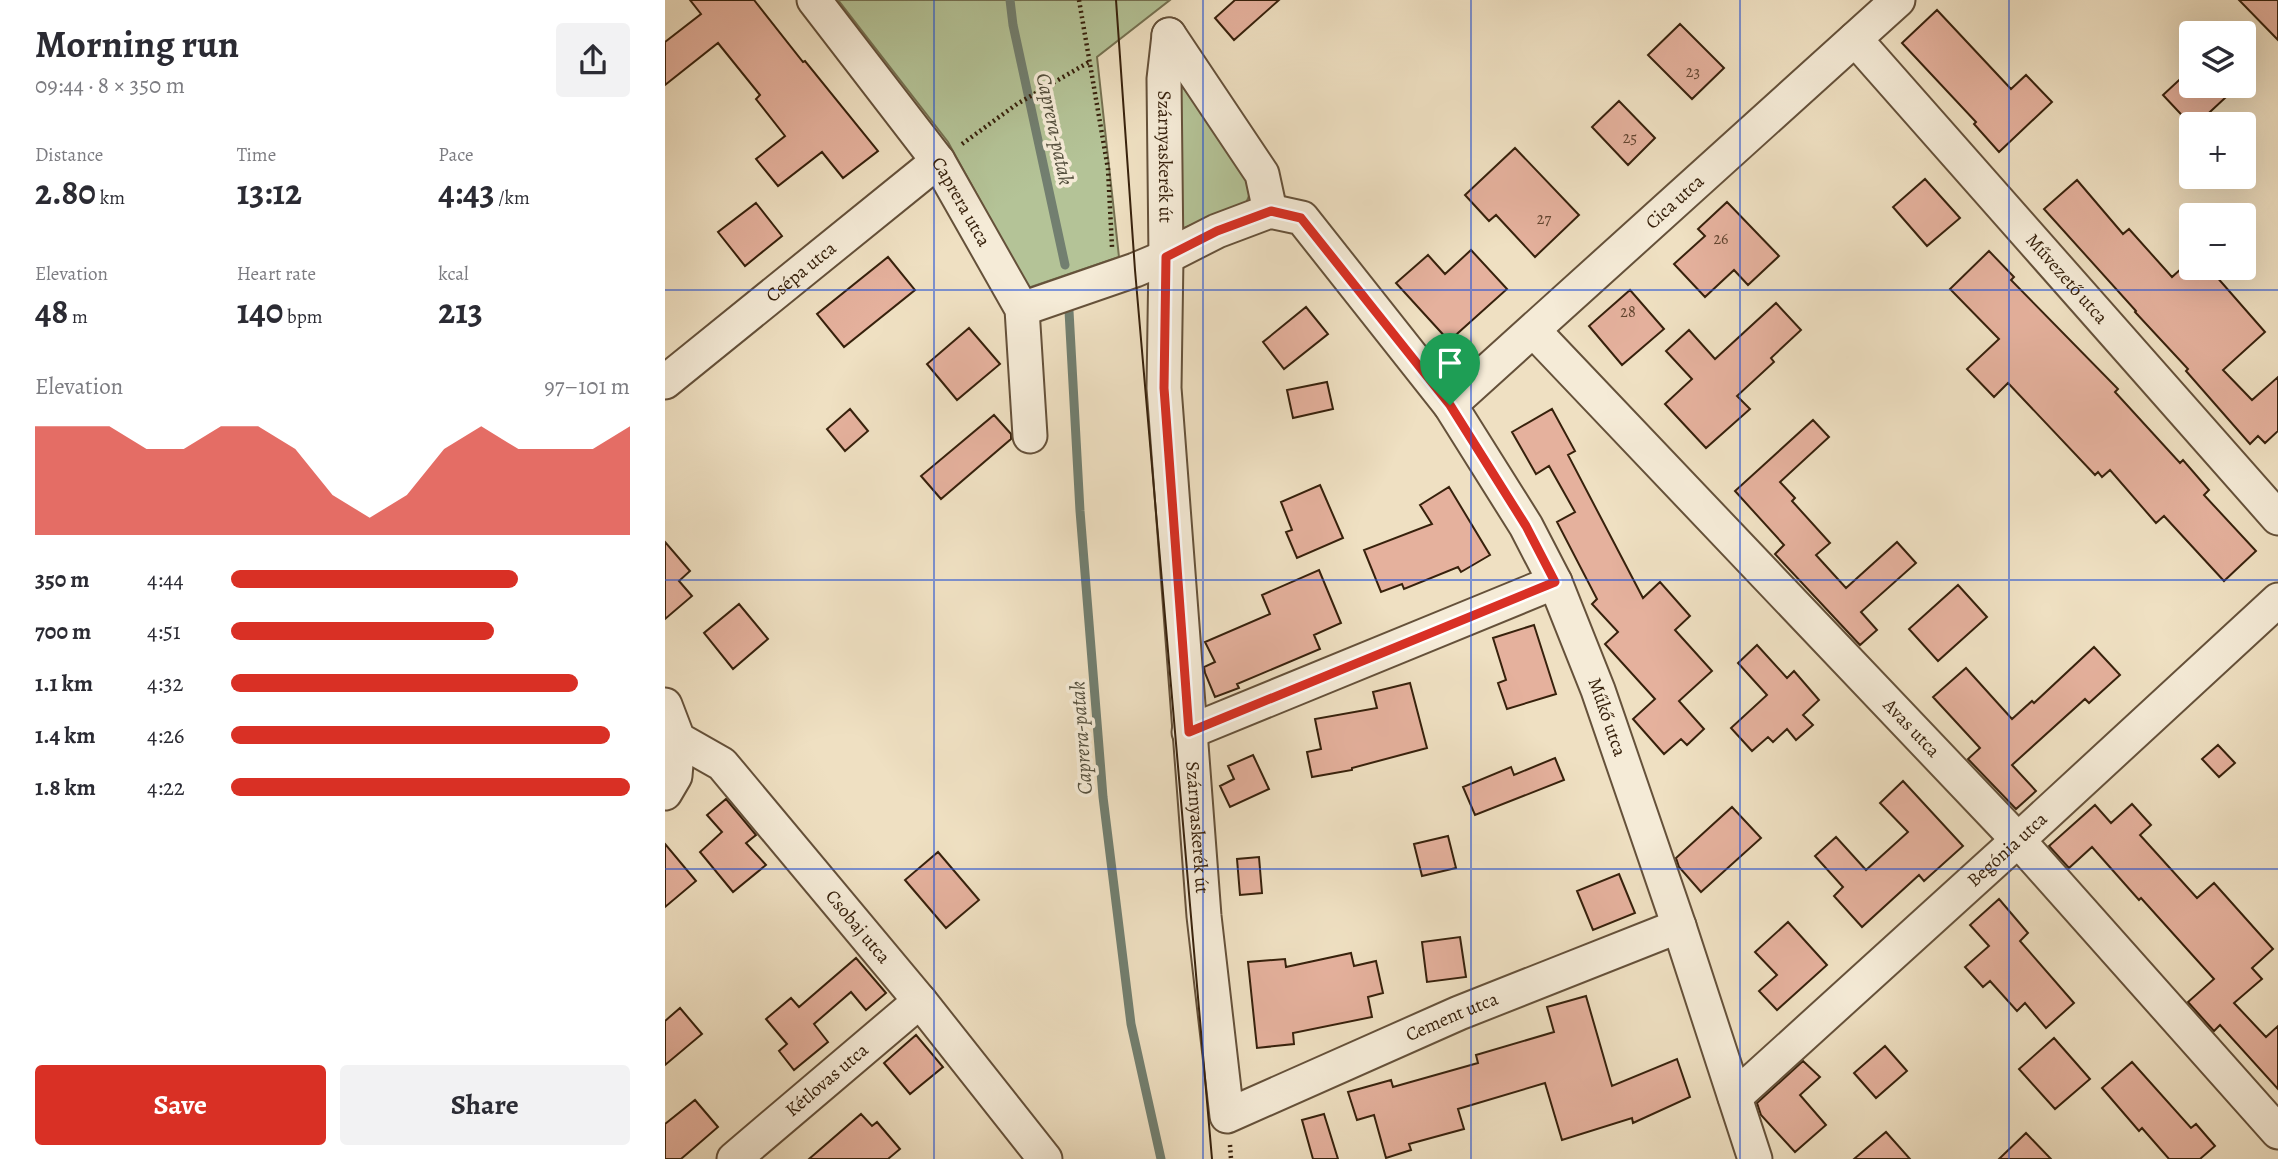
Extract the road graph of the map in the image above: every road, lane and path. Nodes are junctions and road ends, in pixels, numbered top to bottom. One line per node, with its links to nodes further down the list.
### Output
1 (814, 0): 6 (street, Caprera utca)
2 (1079, 0): 5 (path)
3 (1898, 0): 4 (street, Cica utca)
4 (1855, 39): 11 (street, Cica utca); 15 (street, Művezető utca)
5 (1089, 62): 6 (path); 9 (path)
6 (938, 161): 10 (street, Caprera utca); 12 (street, Csépa utca)
7 (1271, 211): 8 (street); 8 (street, Szárnyaskerék út); 13 (street, Műkő utca)
8 (1166, 257): 9 (street); 19 (street, Szárnyaskerék út)
9 (1113, 276): 10 (street)
10 (1022, 309): 14 (street, Caprera utca)
11 (1534, 331): 13 (street, Cica utca); 22 (street, Avas utca)
12 (665, 382)
13 (1450, 405): 16 (street, Műkő utca)
14 (1030, 436)
15 (2278, 518)
16 (1555, 582): 19 (street); 23 (street, Műkő utca)
17 (2278, 600): 22 (street, Begónia utca)
18 (665, 705): 20 (street)
19 (1189, 732): 26 (street, Szárnyaskerék út)
20 (678, 739): 21 (street); 24 (street, Csobaj utca)
21 (665, 793)
22 (2018, 840): 25 (street, Begónia utca); 27 (street, Avas utca)
23 (1679, 926): 25 (street, Műkő utca); 26 (street, Cement utca)
24 (919, 1001): 28 (street, Kétlovas utca); 29 (street, Csobaj utca)
25 (1735, 1097): 30 (street, Műkő utca)
26 (1227, 1116)
27 (2278, 1132)
28 (734, 1159)
29 (1045, 1159)
30 (1755, 1159)

